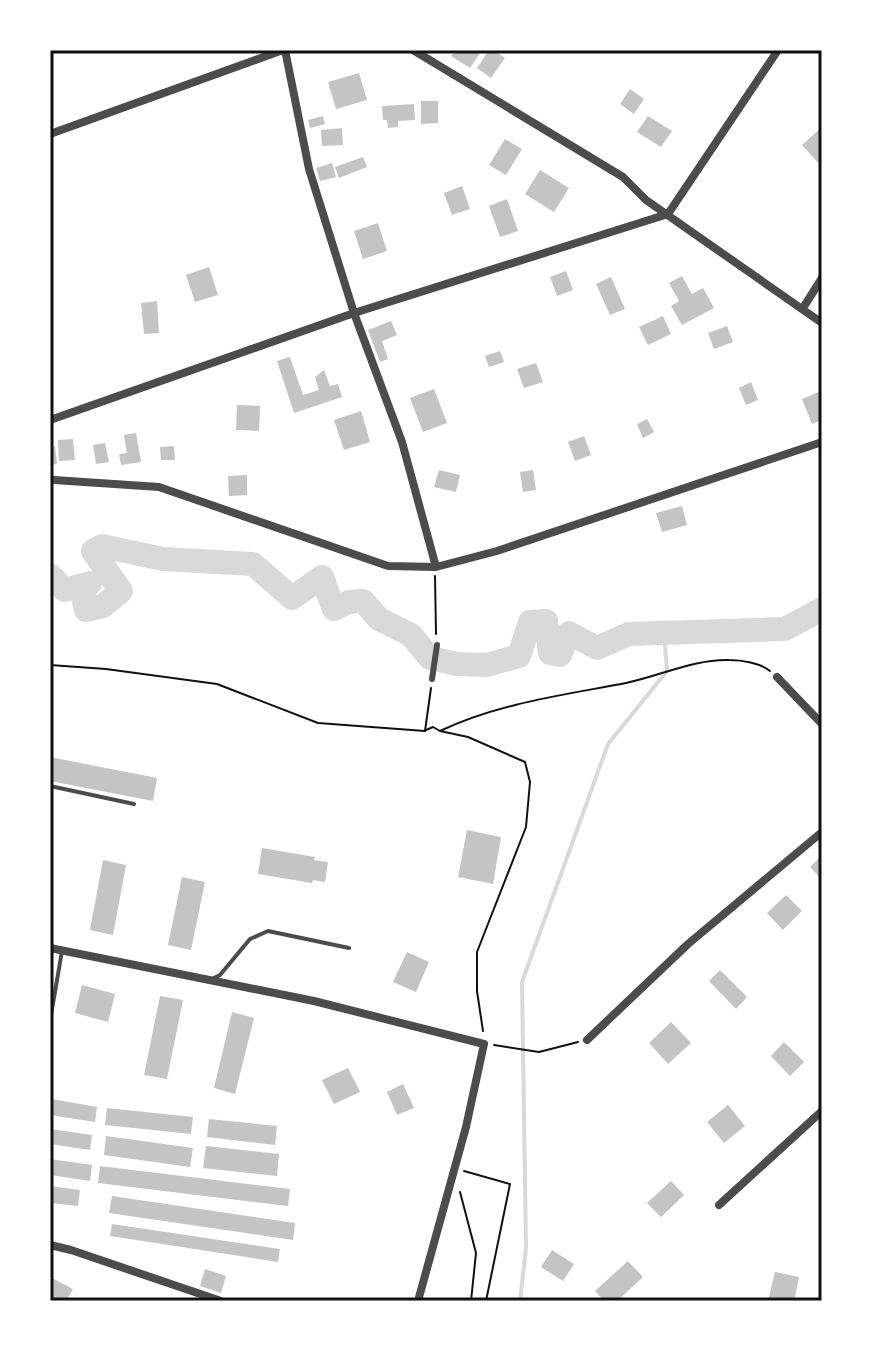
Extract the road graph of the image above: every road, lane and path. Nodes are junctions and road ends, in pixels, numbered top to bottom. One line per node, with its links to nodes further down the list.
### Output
1 (284, 50): 4 (street); 8 (street)
2 (413, 50): 5 (street)
3 (778, 50): 5 (street)
4 (50, 134)
5 (668, 214): 7 (street); 8 (street)
6 (822, 278): 7 (street)
7 (803, 308): 9 (street)
8 (354, 313): 10 (street); 13 (street)
9 (822, 323)
10 (50, 420)
11 (822, 442): 13 (street)
12 (54, 480): 13 (street)
13 (436, 567): 14 (path)
14 (437, 645): 17 (street)
15 (50, 665): 19 (path)
16 (777, 677): 18 (street); 20 (path)
17 (432, 679): 19 (path)
18 (822, 724)
19 (425, 731): 20 (path)
20 (440, 731): 30 (path)
21 (50, 786): 22 (lane)
22 (134, 804)
23 (822, 832): 29 (street)
24 (50, 948): 26 (street)
25 (349, 948): 27 (lane)
26 (62, 951): 27 (street); 28 (lane)
27 (208, 980): 30 (street)
28 (50, 1021)
29 (587, 1040): 30 (path)
30 (484, 1044): 32 (street)
31 (822, 1111): 33 (street)
32 (454, 1168): 36 (street); 37 (path); 38 (path)
33 (719, 1205)
34 (50, 1245): 35 (street)
35 (221, 1301)
36 (418, 1301)
37 (471, 1301)
38 (486, 1301)

